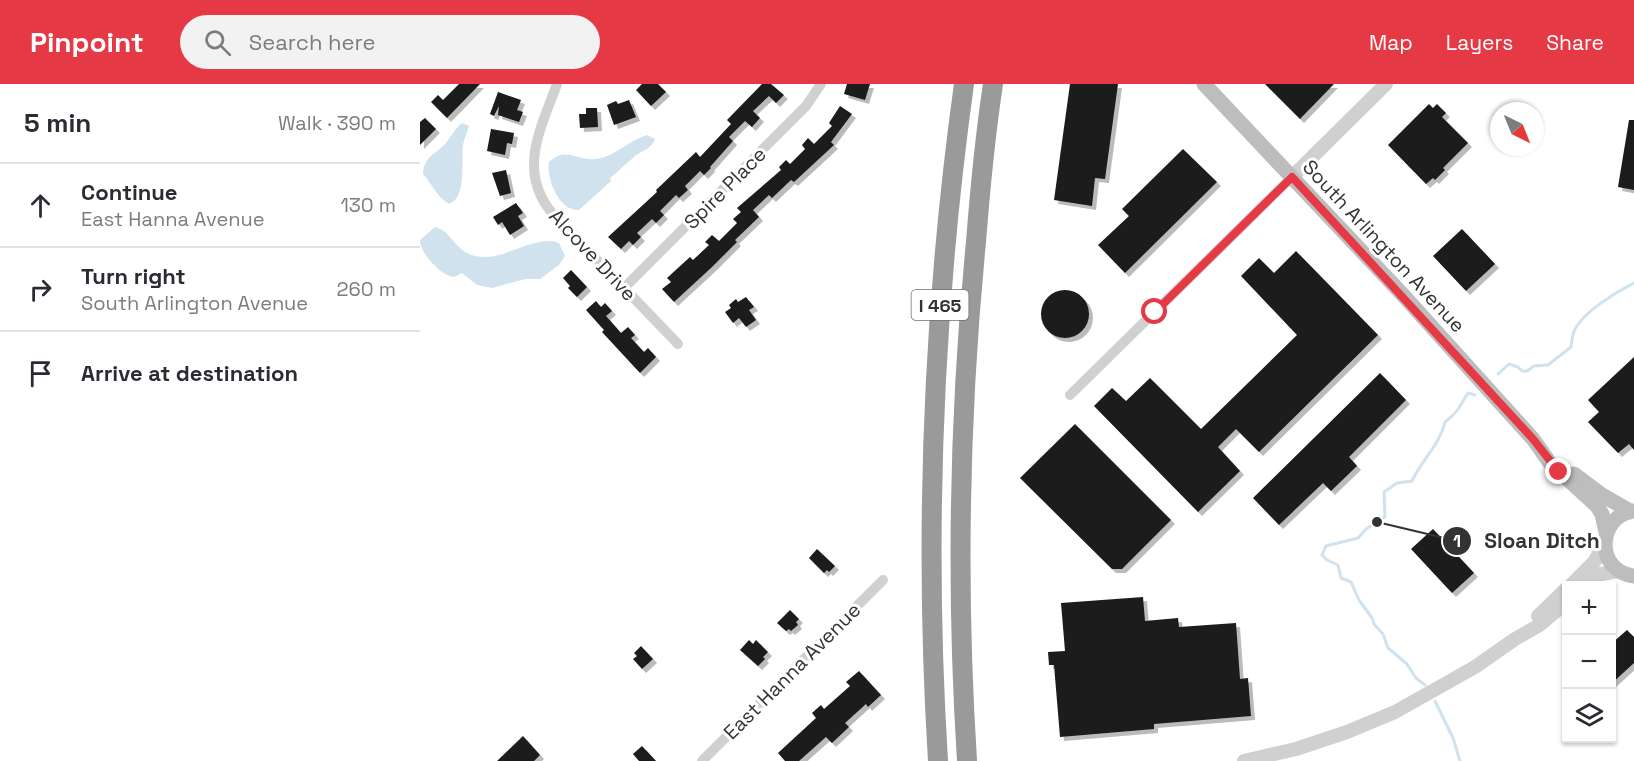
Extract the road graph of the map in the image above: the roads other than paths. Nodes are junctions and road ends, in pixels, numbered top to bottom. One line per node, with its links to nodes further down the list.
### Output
1 (556, 84): 8 (street, Alcove Drive)
2 (821, 84): 8 (street, Spire Place)
3 (964, 84): 24 (highway, I 465)
4 (993, 84): 22 (highway, I 465)
5 (1204, 84): 7 (main road, South Arlington Avenue)
6 (1386, 84): 7 (street)
7 (1292, 177): 10 (street); 11 (main road, South Arlington Avenue)
8 (624, 288): 9 (street, Alcove Drive)
9 (678, 344)
10 (1070, 395)
11 (1533, 439): 12 (main road, South Arlington Avenue); 13 (main road, South Arlington Avenue)
12 (1632, 511): 13 (main road)
13 (1605, 538): 14 (main road, South Arlington Avenue); 17 (street)
14 (1618, 571): 15 (main road); 18 (street)
15 (1634, 576)
16 (883, 580): 23 (street, East Hanna Avenue)
17 (1574, 581)
18 (1589, 581)
19 (1562, 593): 21 (street)
20 (1562, 606): 21 (street)
21 (1515, 639): 25 (street)
22 (967, 760)
23 (702, 761)
24 (938, 761)
25 (1244, 761)

